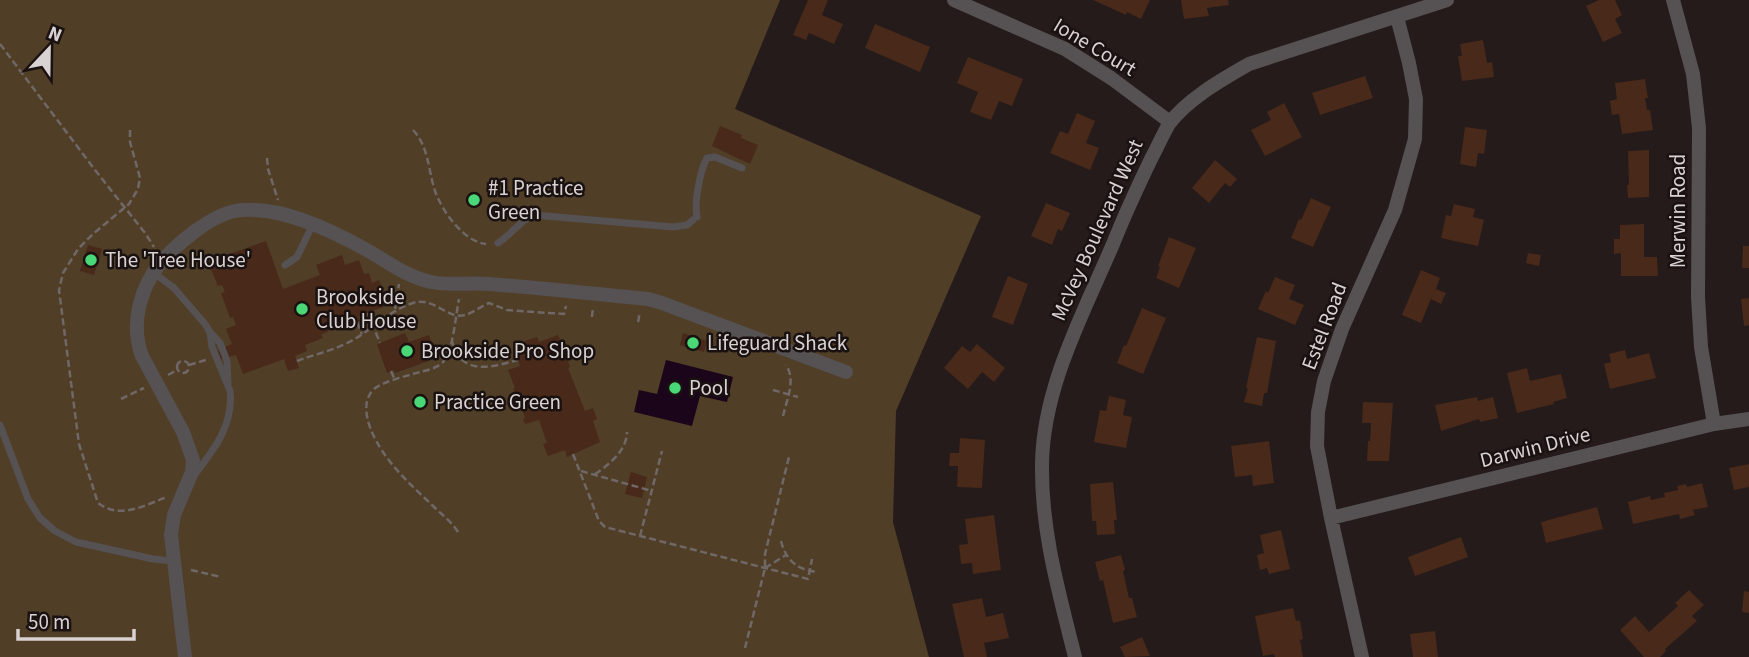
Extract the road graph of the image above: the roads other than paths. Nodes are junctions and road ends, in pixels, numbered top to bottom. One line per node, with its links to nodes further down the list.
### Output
1 (954, 0): 5 (street, Ione Court)
2 (1447, 0): 4 (street, McVey Boulevard West)
3 (1673, 0): 13 (street, Merwin Road)
4 (1397, 16): 5 (street, McVey Boulevard West); 16 (street, Estel Road)
5 (1170, 122): 19 (street, McVey Boulevard West)
6 (741, 168): 8 (lane)
7 (313, 224): 9 (lane); 10 (street); 11 (street)
8 (498, 243)
9 (285, 265)
10 (154, 272): 15 (street); 15 (lane)
11 (845, 372)
12 (1749, 419): 13 (street, Darwin Drive)
13 (1714, 424): 16 (street, Darwin Drive)
14 (0, 425): 17 (lane)
15 (186, 485): 17 (street)
16 (1331, 518): 20 (street, Estel Road)
17 (173, 564): 18 (street)
18 (185, 657)
19 (1075, 657)
20 (1362, 657)

